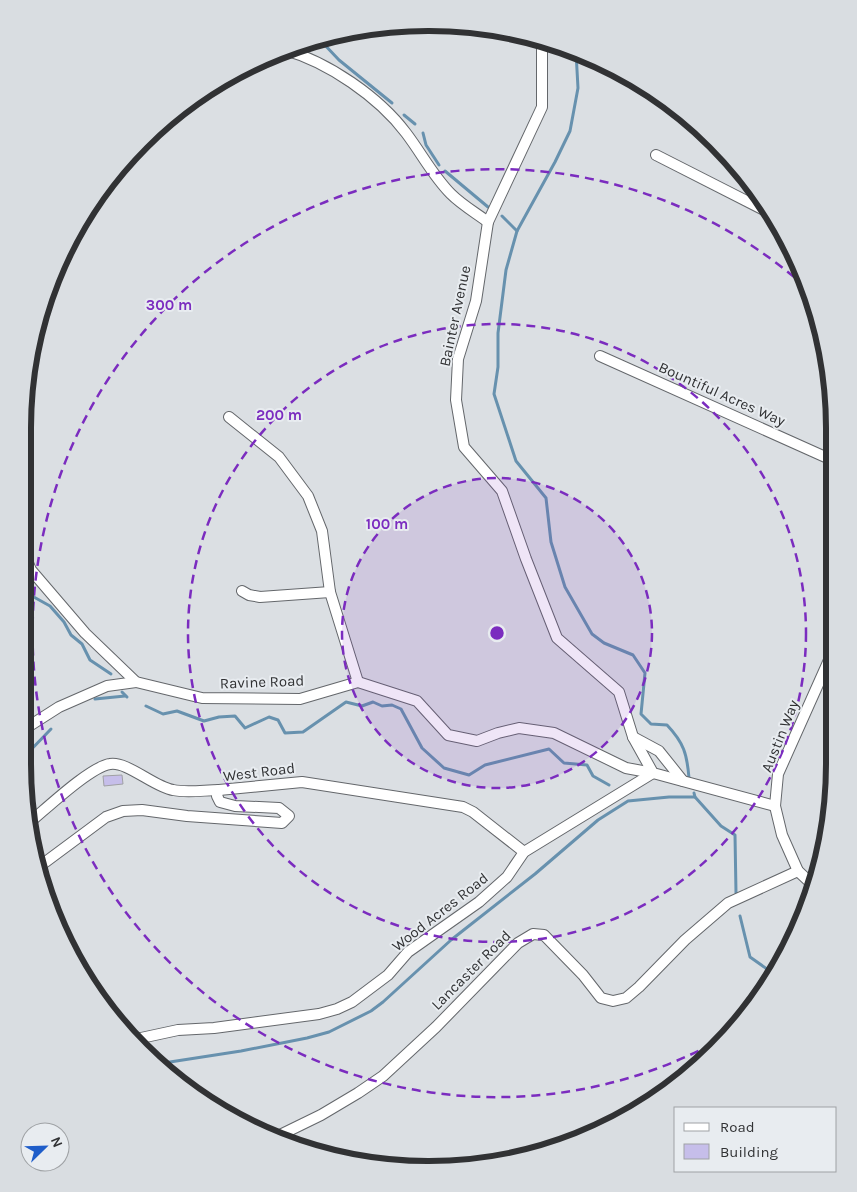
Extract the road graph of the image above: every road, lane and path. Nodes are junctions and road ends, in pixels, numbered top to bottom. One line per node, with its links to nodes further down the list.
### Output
1 (542, 48): 5 (street, Bainter Avenue)
2 (296, 54): 5 (street)
3 (656, 155): 4 (street)
4 (758, 207)
5 (488, 222): 16 (street, Bainter Avenue)
6 (600, 356): 8 (street, Bountiful Acres Way)
7 (233, 421): 11 (street)
8 (826, 457)
9 (31, 570): 13 (street)
10 (242, 591): 11 (street)
11 (330, 592): 14 (street)
12 (826, 667): 20 (street, Austin Way)
13 (136, 682): 14 (street, Ravine Road); 15 (street)
14 (358, 682): 17 (street)
15 (31, 725)
16 (633, 737): 17 (street, Bainter Avenue); 18 (street)
17 (653, 773): 18 (street); 22 (street, Wood Acres Road)
18 (684, 781): 20 (street)
19 (219, 790): 21 (street); 22 (street, West Road); 23 (street, West Road)
20 (775, 806): 24 (street, Austin Way)
21 (35, 818)
22 (524, 852): 26 (street, Wood Acres Road)
23 (44, 863)
24 (798, 871): 25 (street, Austin Way); 27 (street, Lancaster Road)
25 (808, 880)
26 (142, 1038)
27 (283, 1134)

